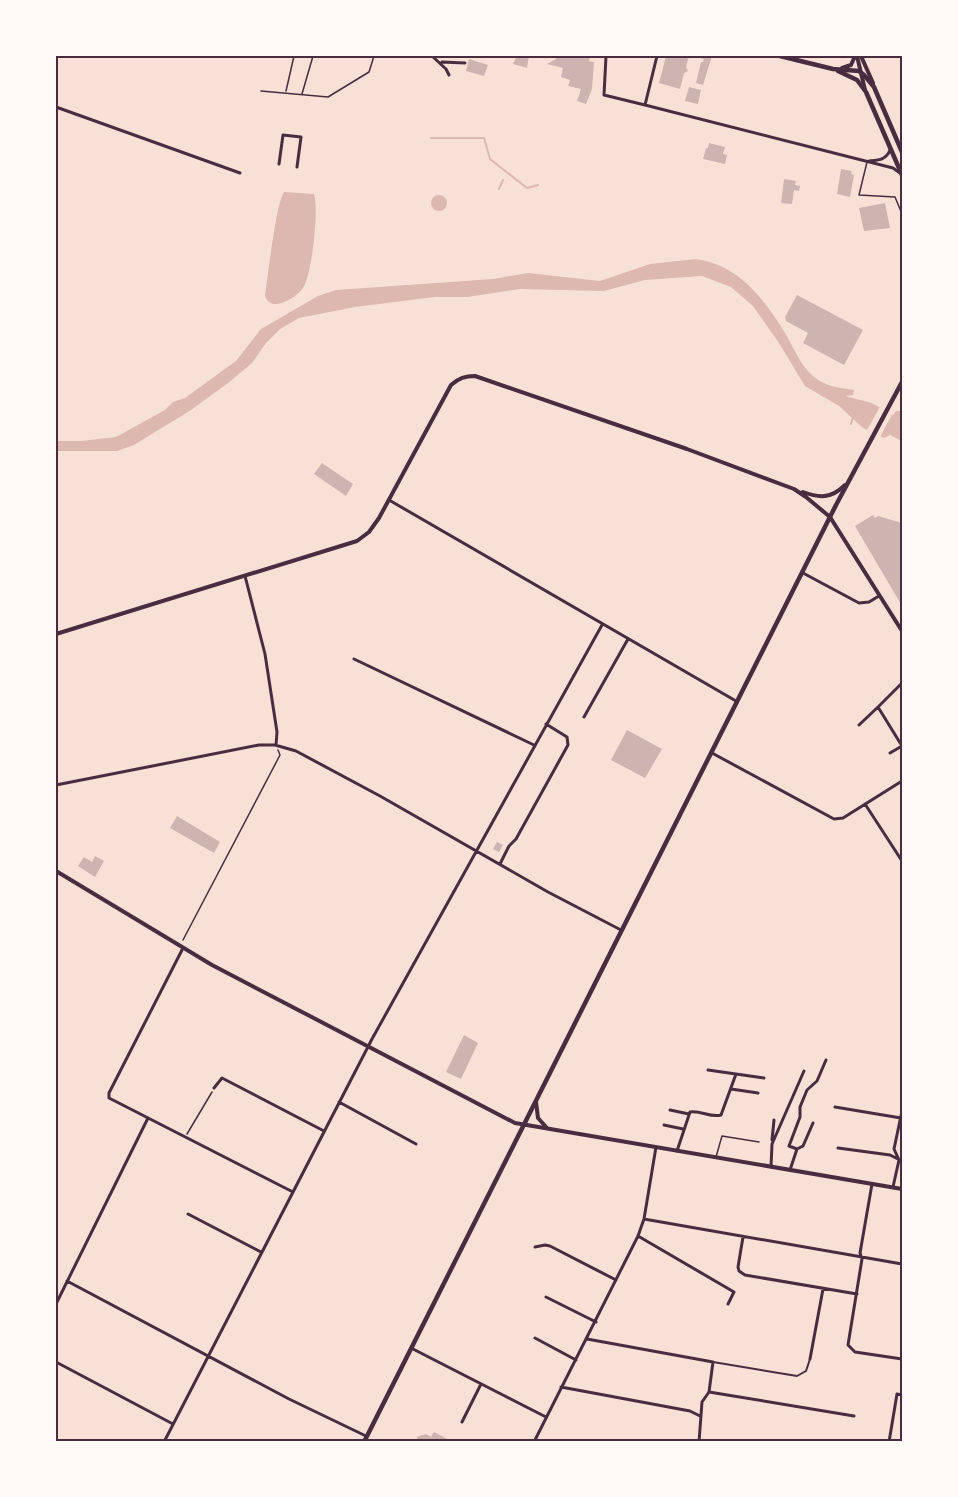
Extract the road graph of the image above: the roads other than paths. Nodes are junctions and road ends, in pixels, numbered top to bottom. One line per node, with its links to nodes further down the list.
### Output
1 (294, 56): 16 (lane)
2 (313, 56): 18 (lane)
3 (374, 56): 18 (lane)
4 (432, 56): 9 (street)
5 (606, 56): 19 (street)
6 (657, 56): 19 (street)
7 (780, 56): 11 (main road)
8 (858, 56): 11 (street); 12 (street); 14 (street)
9 (440, 62): 10 (street); 13 (street)
10 (465, 63)
11 (834, 69): 12 (main road); 17 (main road)
12 (861, 72): 14 (main road); 17 (street)
13 (449, 75)
14 (874, 87): 22 (main road)
15 (261, 91): 16 (lane)
16 (285, 92): 18 (lane)
17 (866, 92): 21 (main road)
18 (302, 94)
19 (645, 105): 24 (street)
20 (56, 107): 28 (street)
21 (891, 147): 23 (main road); 24 (street)
22 (903, 152)
23 (896, 159): 27 (street); 29 (main road)
24 (867, 161): 29 (street); 30 (lane)
25 (279, 164): 26 (street)
26 (297, 167)
27 (903, 168)
28 (240, 173)
29 (903, 175)
30 (903, 214)
31 (903, 382): 32 (main road)
32 (849, 480): 33 (street); 35 (main road)
33 (794, 489): 34 (street); 35 (street)
34 (389, 500): 37 (street); 39 (street)
35 (831, 518): 36 (main road); 38 (street)
36 (803, 573): 38 (street); 45 (main road)
37 (245, 576): 41 (street); 50 (street)
38 (881, 595): 40 (street)
39 (602, 625): 42 (street); 48 (street)
40 (903, 631)
41 (56, 634)
42 (628, 639): 45 (street); 47 (street)
43 (354, 658): 51 (street)
44 (903, 683): 46 (street)
45 (738, 702): 53 (main road)
46 (878, 707): 49 (street); 52 (street)
47 (584, 717)
48 (546, 724): 51 (street); 60 (street)
49 (859, 725)
50 (275, 745): 56 (street); 58 (street)
51 (534, 745): 58 (street)
52 (902, 746): 54 (street)
53 (712, 753): 57 (street); 62 (main road)
54 (890, 753)
55 (903, 781): 57 (street)
56 (56, 786)
57 (865, 804): 59 (street)
58 (477, 850): 60 (street); 64 (street)
59 (903, 861)
60 (500, 864): 62 (street)
61 (56, 871): 63 (street)
62 (622, 931): 74 (main road)
63 (181, 947): 64 (street); 79 (street)
64 (368, 1047): 73 (street); 84 (street)
65 (826, 1060): 93 (street)
66 (708, 1070): 68 (street)
67 (804, 1071): 90 (street)
68 (736, 1074): 69 (street); 71 (street)
69 (764, 1078)
70 (214, 1088): 87 (street)
71 (731, 1089): 72 (street); 78 (street)
72 (758, 1093)
73 (339, 1102): 87 (street); 89 (street)
74 (536, 1102): 84 (main road); 86 (street)
75 (835, 1107): 80 (street)
76 (670, 1110): 78 (street)
77 (903, 1111): 80 (street)
78 (689, 1114): 85 (street)
79 (148, 1118): 102 (street); 112 (street)
80 (901, 1118): 96 (street)
81 (774, 1120): 90 (street)
82 (813, 1123): 93 (street)
83 (664, 1125): 85 (street)
84 (524, 1126): 86 (street); 121 (main road)
85 (684, 1129): 94 (street)
86 (550, 1130): 91 (street)
87 (324, 1131): 102 (street)
88 (759, 1142): 95 (lane)
89 (416, 1144)
90 (772, 1144): 97 (street)
91 (656, 1147): 94 (street); 104 (street)
92 (838, 1148): 96 (street)
93 (797, 1149): 98 (street)
94 (677, 1151): 95 (street)
95 (716, 1158): 97 (street)
96 (901, 1160): 100 (street)
97 (771, 1167): 98 (street)
98 (790, 1170): 99 (street)
99 (872, 1184): 100 (street); 109 (street)
100 (893, 1187): 101 (street)
101 (903, 1189)
102 (293, 1192): 108 (street)
103 (188, 1214): 108 (street)
104 (644, 1219): 105 (street); 106 (street)
105 (638, 1236): 111 (street); 117 (street)
106 (743, 1237): 109 (street); 113 (street)
107 (535, 1247): 111 (street)
108 (261, 1252): 122 (street)
109 (862, 1259): 110 (street); 114 (street)
110 (903, 1264)
111 (616, 1280): 118 (street)
112 (67, 1281): 116 (street); 122 (street)
113 (823, 1289): 114 (street); 123 (street)
114 (857, 1294): 124 (street)
115 (546, 1297): 118 (street)
116 (56, 1304)
117 (728, 1304)
118 (596, 1322): 120 (street)
119 (535, 1338): 125 (street)
120 (586, 1339): 125 (street); 127 (street)
121 (411, 1348): 128 (street); 137 (main road)
122 (209, 1355): 136 (street); 137 (street)
123 (810, 1359): 127 (street)
124 (903, 1359)
125 (576, 1360): 129 (street)
126 (56, 1362): 136 (street)
127 (713, 1362): 130 (street)
128 (481, 1384): 134 (street); 135 (street)
129 (561, 1387): 132 (street); 134 (street)
130 (709, 1392): 132 (street); 133 (street)
131 (903, 1395): 141 (street)
132 (700, 1416): 140 (street)
133 (854, 1416)
134 (547, 1418): 139 (street)
135 (462, 1422)
136 (173, 1424): 138 (street)
137 (365, 1439)
138 (164, 1442)
139 (534, 1442)
140 (699, 1442)
141 (890, 1442)

